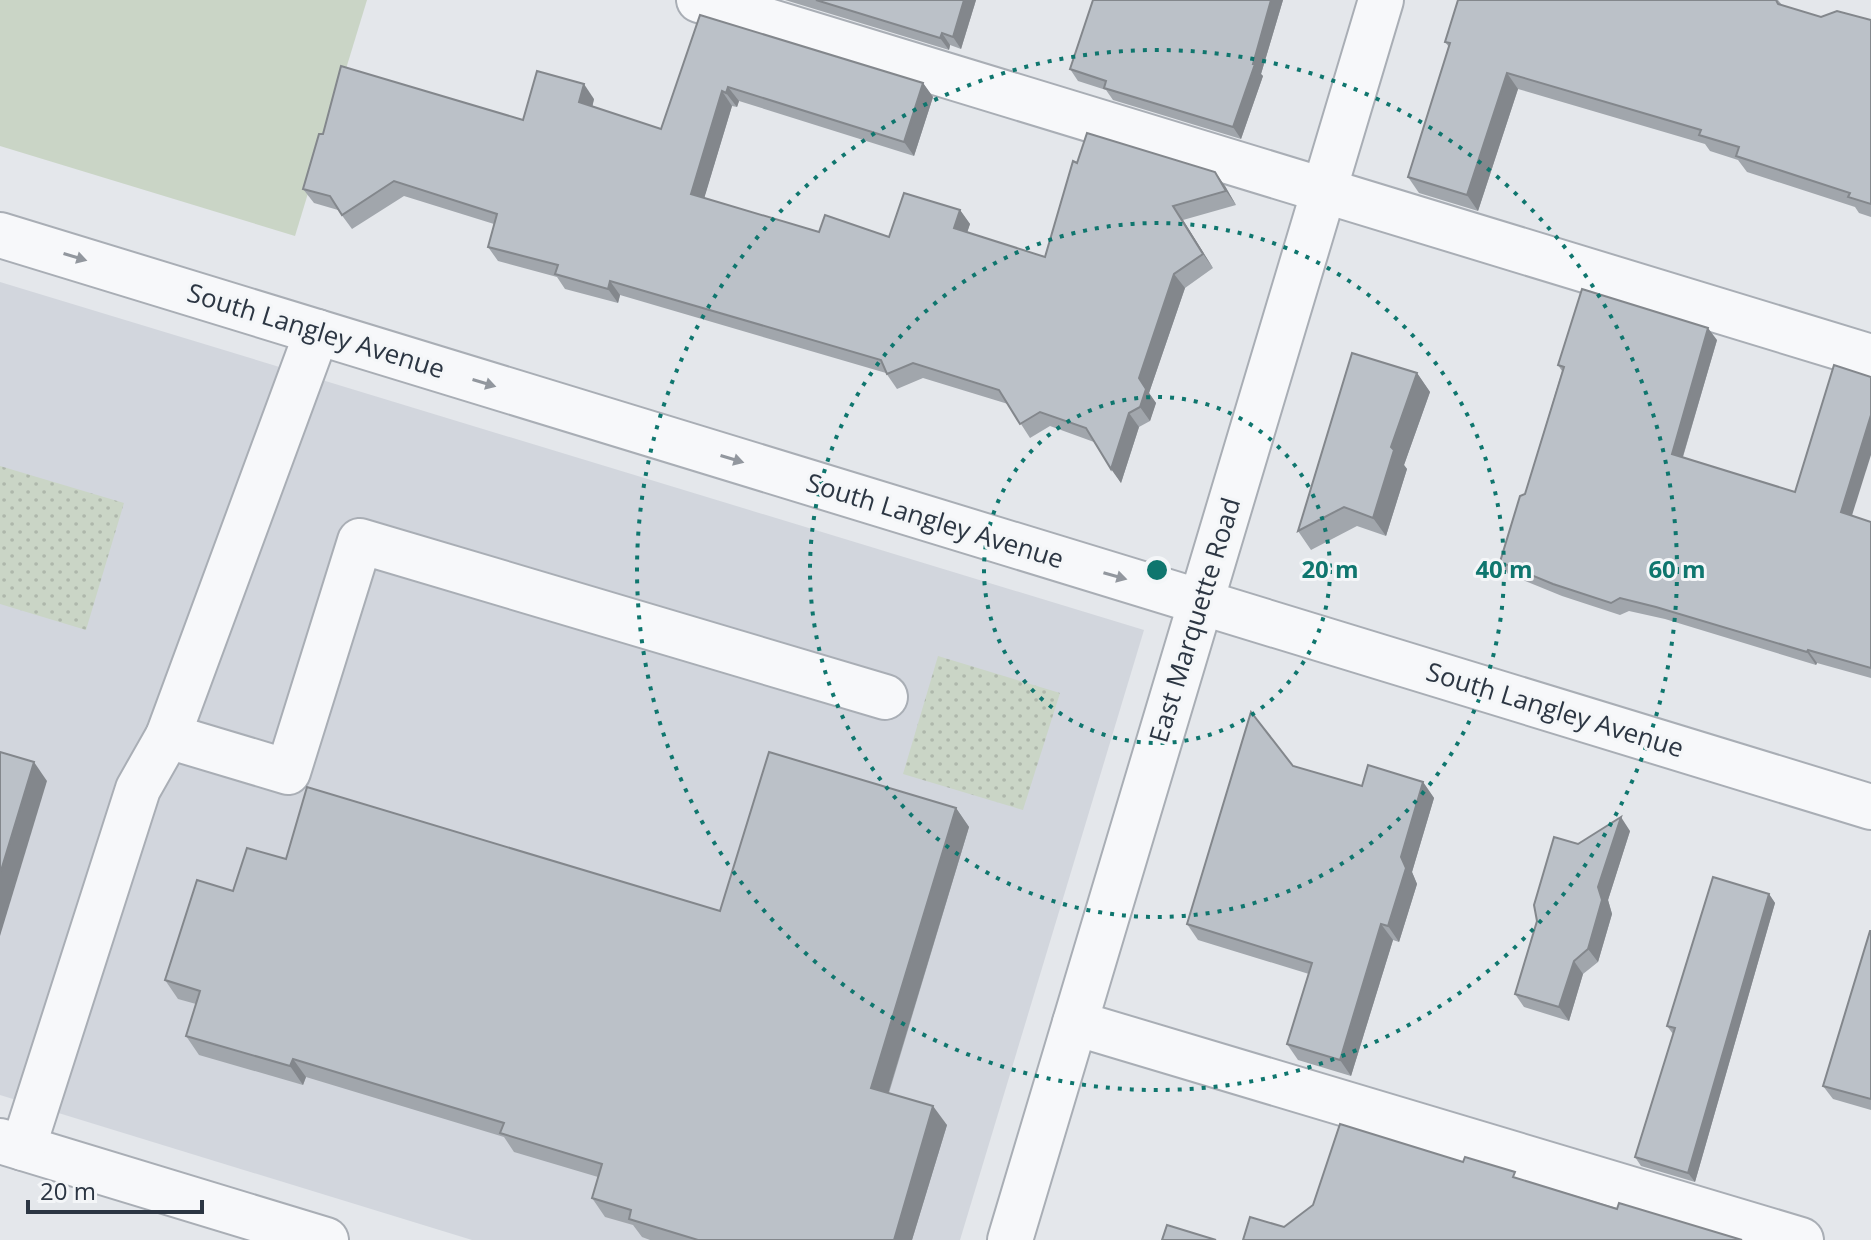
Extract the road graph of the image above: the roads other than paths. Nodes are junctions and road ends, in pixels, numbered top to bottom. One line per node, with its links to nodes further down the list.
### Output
1 (699, 0): 3 (street)
2 (1381, 0): 3 (street, East Marquette Road)
3 (1324, 190): 6 (street); 7 (street, East Marquette Road)
4 (0, 235): 5 (street, South Langley Avenue, one-way to 5)
5 (317, 332): 7 (street, South Langley Avenue, one-way to 7); 9 (street)
6 (1871, 357)
7 (1201, 602): 10 (street, South Langley Avenue); 11 (street, East Marquette Road)
8 (885, 697): 9 (street)
9 (168, 736): 12 (street)
10 (1871, 807)
11 (1075, 1023): 14 (street, East Marquette Road); 15 (street)
12 (11, 1144): 13 (street)
13 (326, 1240)
14 (1010, 1240)
15 (1801, 1240)

